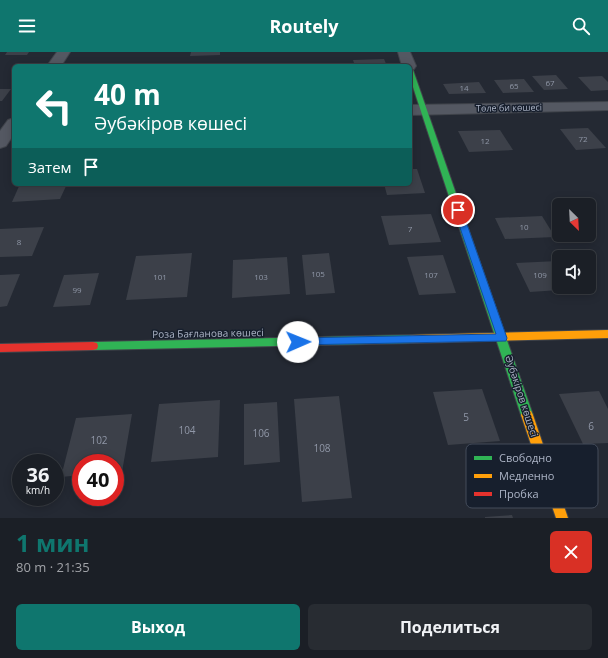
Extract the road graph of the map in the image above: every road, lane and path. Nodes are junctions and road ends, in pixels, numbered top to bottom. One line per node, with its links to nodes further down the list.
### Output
1 (64, 52): 3 (street)
2 (404, 52): 4 (street)
3 (55, 64)
4 (407, 64)
5 (412, 81): 7 (street, Әубәкіров көшесі)
6 (608, 106): 7 (street, Төле би көшесі)
7 (417, 110): 13 (street, Әубәкіров көшесі)
8 (0, 118): 9 (street)
9 (12, 118)
10 (12, 126): 11 (street)
11 (0, 143)
12 (608, 334): 13 (street, Роза Бағланова көшесі)
13 (502, 338): 14 (street, Роза Бағланова көшесі); 15 (street, Әубәкіров көшесі)
14 (0, 348)
15 (537, 444)
16 (559, 508): 17 (street, Әубәкіров көшесі)
17 (562, 518)

